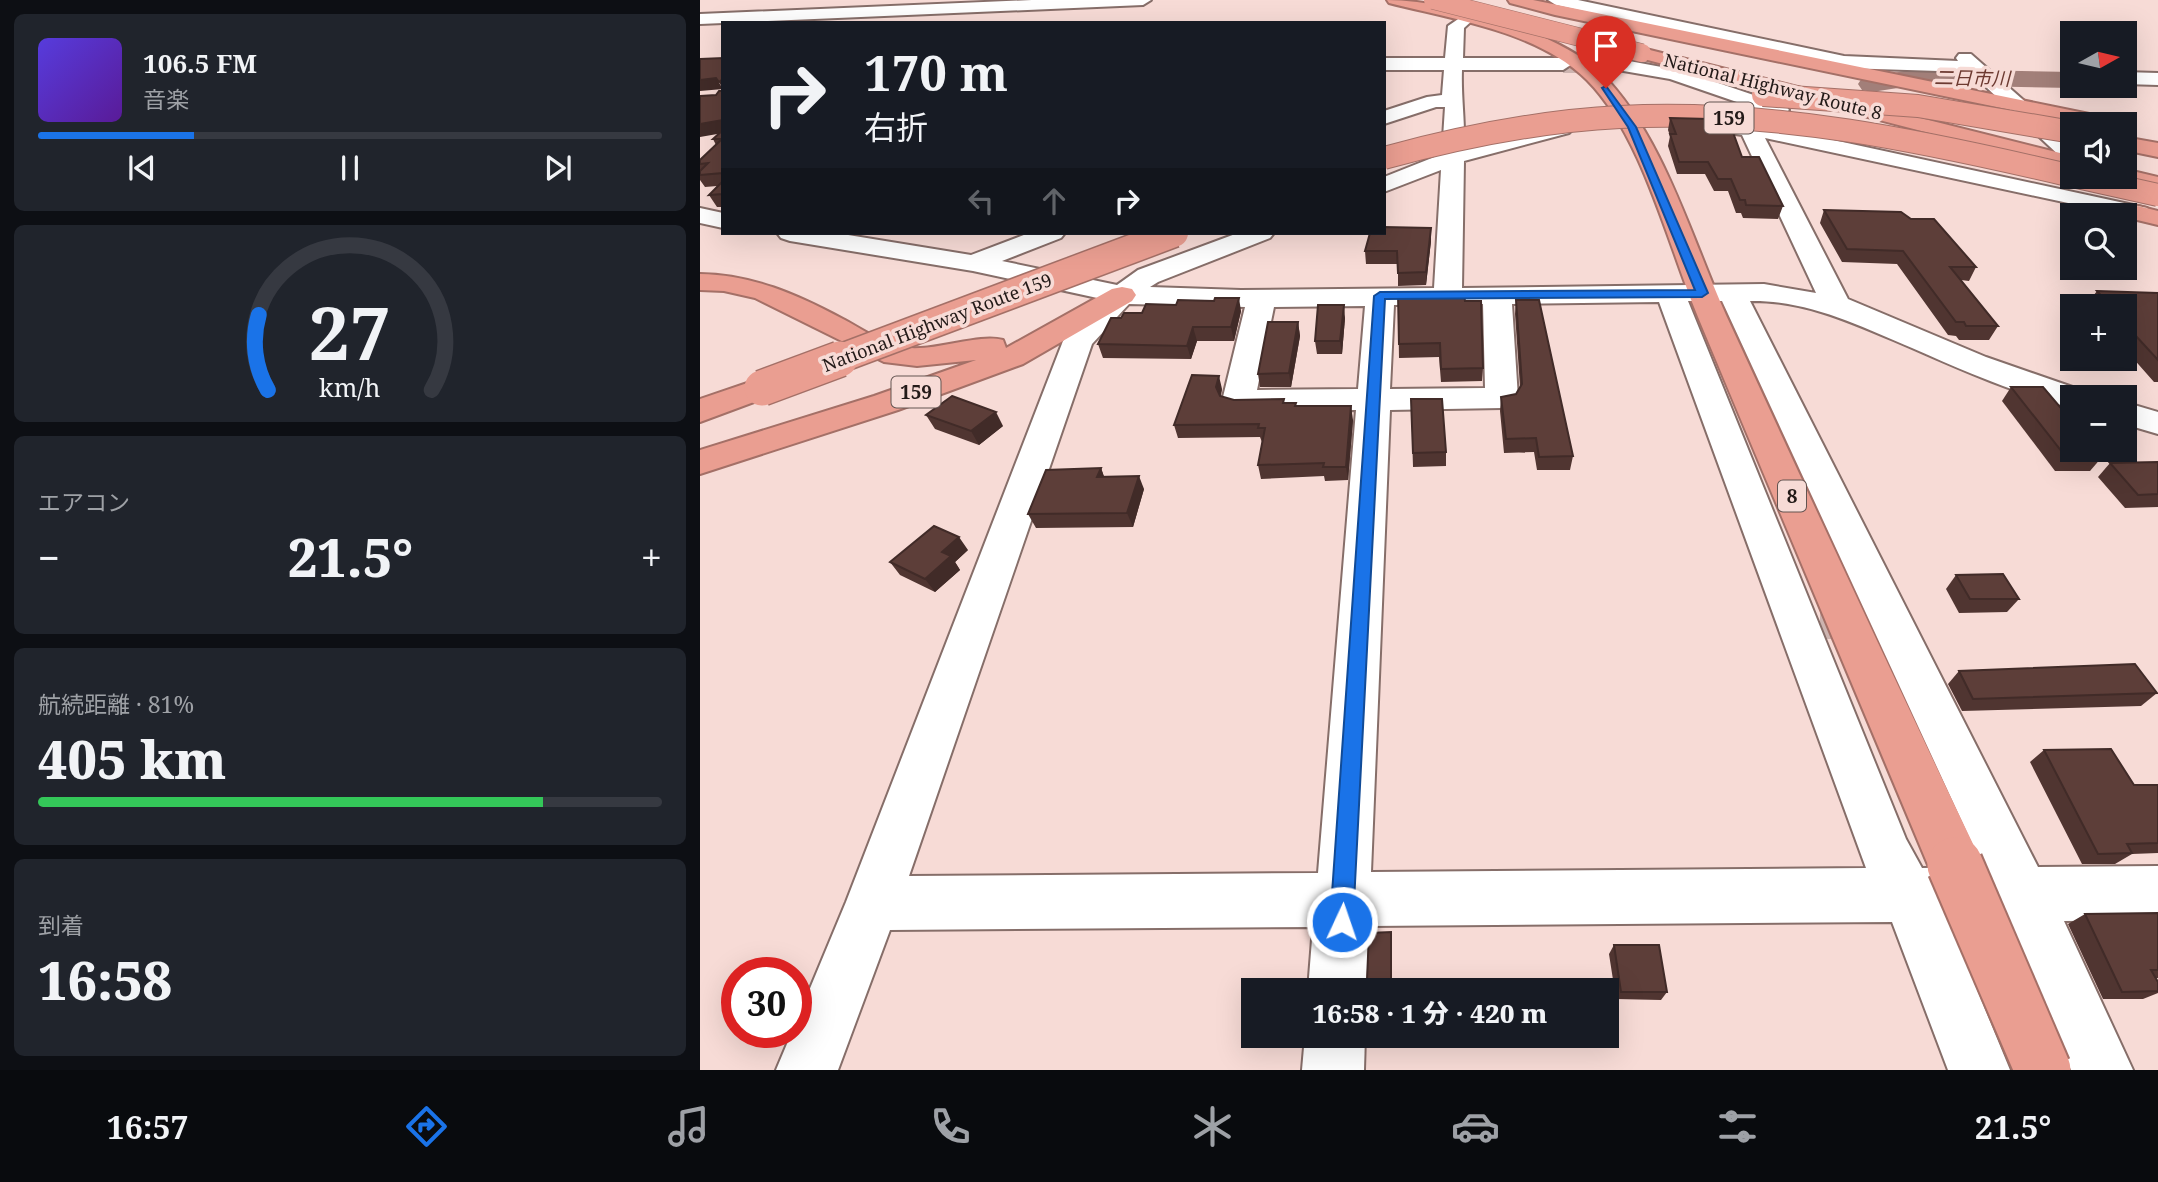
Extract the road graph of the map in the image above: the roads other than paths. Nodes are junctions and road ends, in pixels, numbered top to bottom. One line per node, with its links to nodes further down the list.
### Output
1 (1143, 0): 8 (street)
2 (1395, 0): 7 (highway, 8)
3 (1433, 0): 9 (highway, National Highway Route 8 / 8, bridge)
4 (1504, 0): 20 (highway, 8)
5 (1516, 0): 17 (highway)
6 (1556, 0): 17 (street)
7 (1465, 9): 9 (highway, National Highway Route 8 / 8); 11 (street); 20 (highway, 8)
8 (700, 19)
9 (1648, 50): 25 (highway, National Highway Route 8 / 8)
10 (1386, 64): 11 (street)
11 (1454, 64): 12 (street); 16 (street)
12 (1563, 64)
13 (1613, 64): 21 (street)
14 (2137, 78): 15 (street)
15 (2158, 79)
16 (1451, 101): 19 (street); 32 (street)
17 (2017, 106): 18 (highway); 27 (street)
18 (2060, 114)
19 (1386, 117)
20 (1622, 125): 21 (street); 32 (street); 48 (highway, 8)
21 (1750, 129): 38 (street); 54 (street)
22 (2060, 130): 26 (highway, 159, bridge)
23 (2137, 130): 24 (highway)
24 (2158, 134)
25 (2010, 141): 30 (highway, National Highway Route 8 / 8); 33 (highway, National Highway Route 8 / 8)
26 (1386, 143)
27 (2060, 143)
28 (2137, 146): 29 (highway)
29 (2158, 150)
30 (2060, 151)
31 (1386, 157): 34 (highway, 159, bridge)
32 (1455, 157): 35 (street); 50 (street)
33 (2060, 159)
34 (2060, 173)
35 (1386, 184)
36 (2113, 189): 38 (street)
37 (700, 215): 39 (street)
38 (2148, 215): 40 (street)
39 (721, 220)
40 (2158, 231)
41 (802, 235): 46 (street)
42 (1047, 235): 46 (street)
43 (1120, 235): 55 (highway, National Highway Route 159)
44 (1168, 235): 55 (highway, National Highway Route 159, bridge)
45 (1256, 235): 51 (street)
46 (973, 263): 51 (street)
47 (700, 282): 51 (highway, 159)
48 (1702, 293): 49 (street); 54 (street); 64 (street); 65 (street); 73 (highway, 8, bridge)
49 (1497, 294): 50 (street); 58 (street)
50 (1448, 295): 52 (street)
51 (1122, 296): 53 (street); 62 (highway, 159); 67 (street)
52 (1380, 296): 53 (street); 58 (street)
53 (1262, 298): 58 (street)
54 (1836, 306): 57 (street)
55 (761, 379): 56 (highway, National Highway Route 159); 59 (highway, National Highway Route 159)
56 (700, 391)
57 (2060, 394)
58 (1374, 399): 66 (street)
59 (700, 411)
60 (2137, 418): 61 (street)
61 (2158, 424)
62 (700, 462)
63 (2158, 893): 64 (street)
64 (2024, 894): 65 (street); 74 (street)
65 (1906, 895): 66 (street); 72 (street)
66 (1343, 899): 67 (street); 68 (street)
67 (873, 903): 70 (street)
68 (1339, 978)
69 (1334, 1048): 71 (street)
70 (807, 1070)
71 (1333, 1070)
72 (1979, 1070)
73 (2043, 1070)
74 (2102, 1070)

